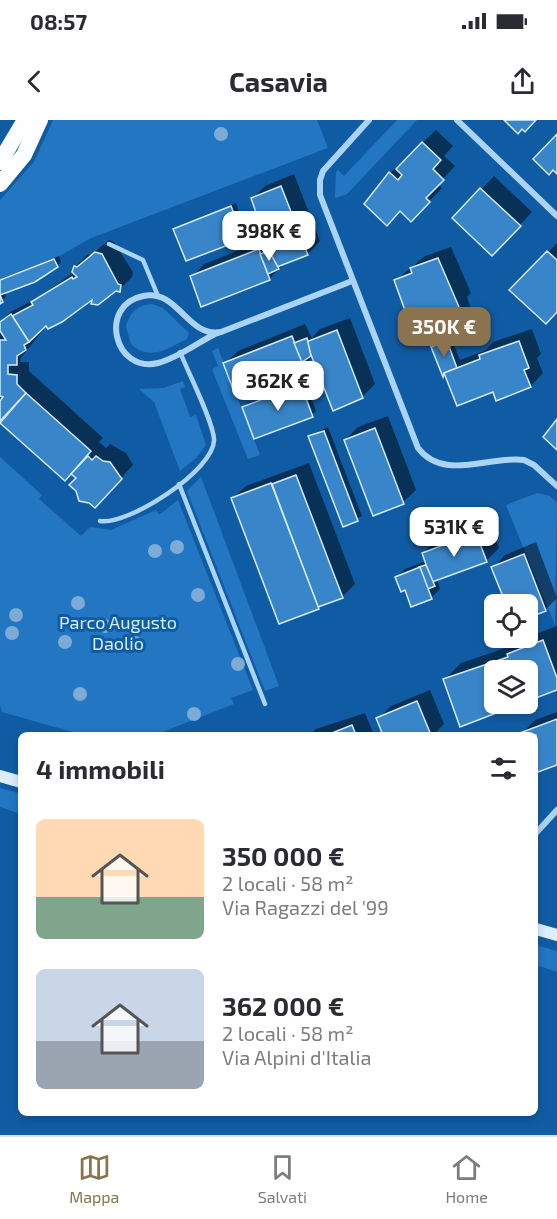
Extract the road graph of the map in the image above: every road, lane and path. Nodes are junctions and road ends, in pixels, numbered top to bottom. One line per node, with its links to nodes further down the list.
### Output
1 (25, 120): 5 (highway)
2 (40, 120): 6 (highway)
3 (369, 120): 9 (street)
4 (457, 120): 7 (street)
5 (0, 162)
6 (0, 184)
7 (557, 216)
8 (109, 244): 10 (lane)
9 (352, 281): 11 (street); 14 (street)
10 (158, 296): 11 (street); 12 (street)
11 (221, 332): 12 (street)
12 (180, 352): 13 (lane)
13 (179, 484): 15 (lane); 16 (lane)
14 (557, 486)
15 (100, 520)
16 (265, 704)
17 (0, 776): 18 (main road)
18 (18, 781)
19 (557, 810): 20 (street)
20 (538, 831)
21 (538, 930): 22 (main road)
22 (557, 935)

